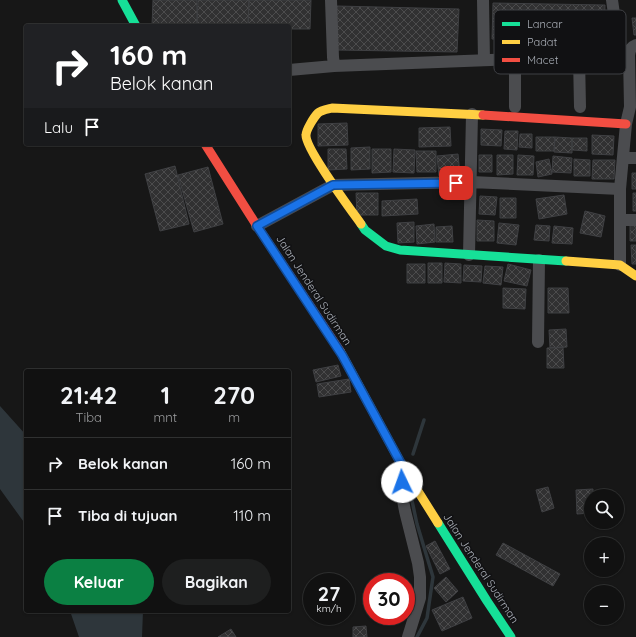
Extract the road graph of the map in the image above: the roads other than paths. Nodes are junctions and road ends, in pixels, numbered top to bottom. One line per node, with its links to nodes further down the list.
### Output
1 (122, 0): 6 (street)
2 (331, 0): 10 (street)
3 (483, 0): 8 (street)
4 (612, 0): 5 (street)
5 (613, 10)
6 (135, 24)
7 (636, 46): 16 (street)
8 (484, 60): 9 (street); 10 (street)
9 (494, 60)
10 (334, 66): 11 (street)
11 (291, 70)
12 (515, 74): 14 (street)
13 (579, 74): 15 (street)
14 (515, 107)
15 (580, 107)
16 (633, 107): 18 (street)
17 (472, 114): 18 (street); 22 (street); 23 (street)
18 (626, 124): 20 (street)
19 (206, 146): 27 (street, Jalan Jenderal Sudirman)
20 (623, 158): 21 (street); 24 (street)
21 (636, 158)
22 (471, 182): 23 (street); 24 (street); 28 (street)
23 (333, 185): 27 (street); 28 (street)
24 (620, 190): 25 (street)
25 (620, 220): 26 (street); 30 (street)
26 (636, 220)
27 (257, 226): 33 (street, Jalan Jenderal Sudirman)
28 (469, 256): 29 (street)
29 (539, 260): 30 (street); 32 (street)
30 (620, 265): 31 (street)
31 (636, 276)
32 (538, 342)
33 (404, 469): 34 (street); 35 (street, Jalan Jenderal Sudirman)
34 (408, 637)
35 (511, 637)

